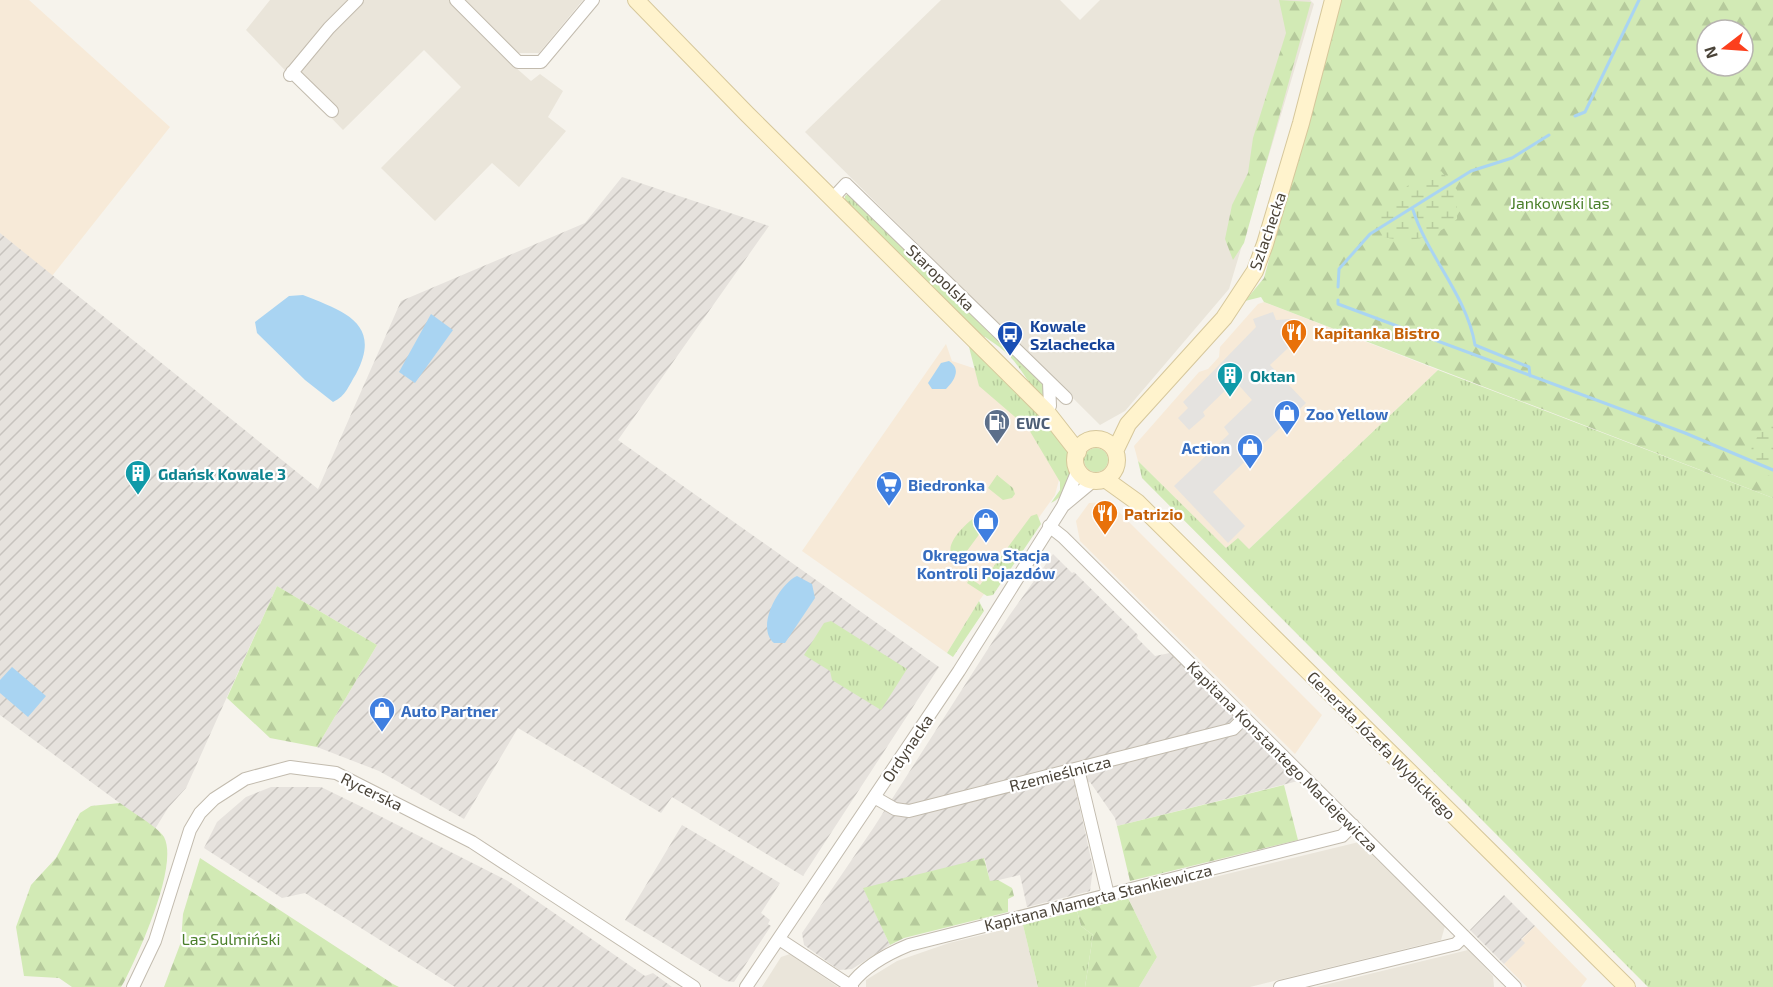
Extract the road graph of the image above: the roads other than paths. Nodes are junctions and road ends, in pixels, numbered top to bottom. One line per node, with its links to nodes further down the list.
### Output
1 (357, 0): 6 (street)
2 (456, 0): 3 (street)
3 (593, 0)
4 (636, 0): 7 (main road, Staropolska)
5 (1330, 1): 11 (main road, Szlachecka)
6 (332, 111)
7 (833, 198): 8 (street, Staropolska); 10 (main road, Staropolska)
8 (1049, 383): 9 (street, Staropolska); 10 (street)
9 (1066, 398)
10 (1046, 411): 11 (main road, Staropolska)
11 (1100, 459): 12 (main road); 13 (street, Ordynacka); 28 (main road, Generała Józefa Wybickiego)
12 (1078, 470): 13 (street, Ordynacka)
13 (1063, 506): 14 (street, Ordynacka)
14 (1049, 526): 15 (street, Kapitana Konstantego Maciejewicza); 17 (street, Ordynacka)
15 (1244, 718): 16 (street, Rzemieślnicza); 18 (street, Kapitana Konstantego Maciejewicza)
16 (1078, 769): 17 (street, Rzemieślnicza); 19 (street)
17 (874, 797): 21 (street, Ordynacka)
18 (1353, 825): 19 (street, Kapitana Mamerta Stankiewicza); 20 (street, Kapitana Konstantego Maciejewicza)
19 (1108, 895): 23 (street, Kapitana Mamerta Stankiewicza)
20 (1464, 936): 22 (street, Kapitana Konstantego Maciejewicza); 27 (street)
21 (779, 939): 23 (street); 26 (street, Ordynacka)
22 (1510, 985)
23 (851, 986)
24 (133, 987): 25 (street, Rycerska)
25 (694, 987)
26 (746, 987)
27 (1280, 987)
28 (1627, 987)

